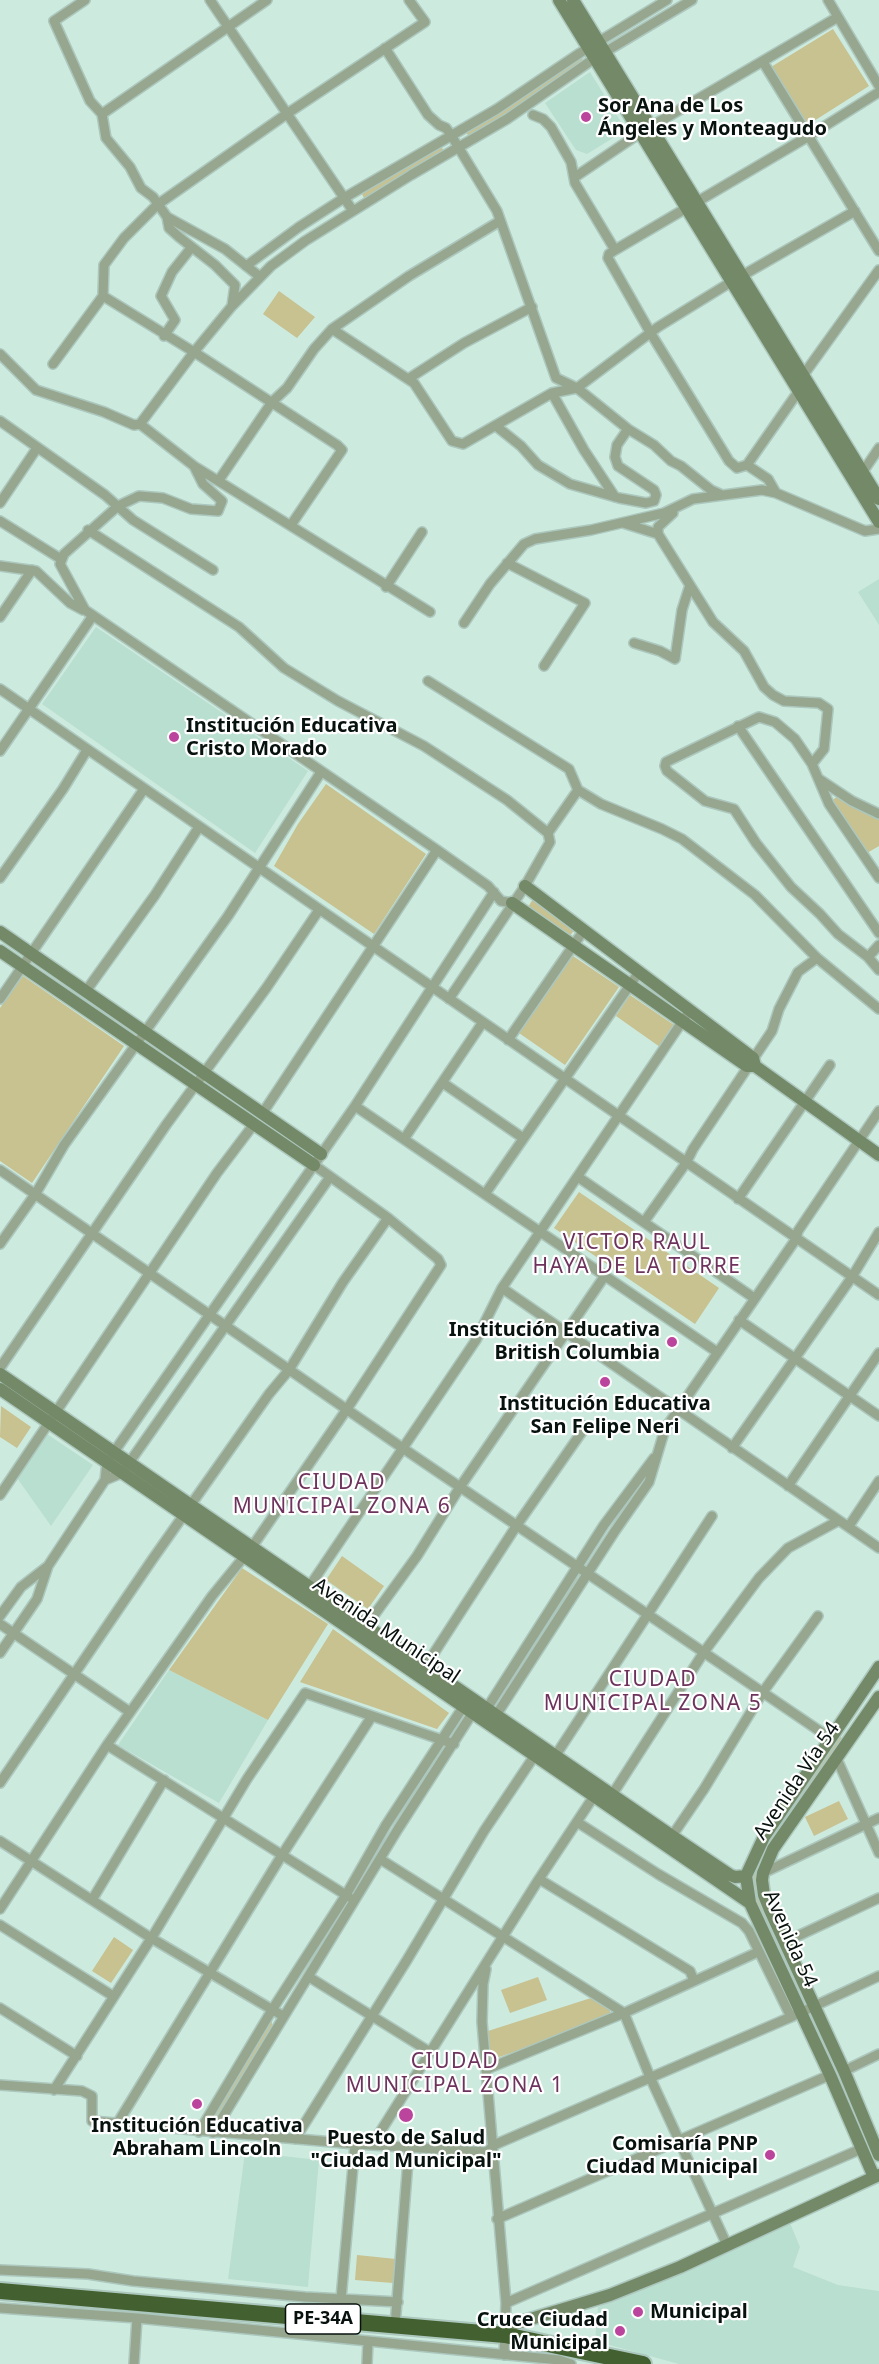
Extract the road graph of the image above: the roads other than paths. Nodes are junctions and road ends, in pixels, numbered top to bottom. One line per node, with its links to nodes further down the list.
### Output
1 (85, 0): 18 (street)
2 (210, 0): 11 (street)
3 (267, 0): 11 (street)
4 (409, 0): 12 (street)
5 (559, 0): 13 (street)
6 (573, 0): 13 (street)
7 (667, 0): 13 (street)
8 (692, 0): 13 (street)
9 (828, 0): 10 (street)
10 (838, 17): 14 (street); 15 (street)
11 (227, 26): 17 (street); 18 (street)
12 (385, 48): 17 (street); 21 (street)
13 (596, 50): 20 (street); 21 (street); 23 (street)
14 (763, 62): 20 (street); 22 (street)
15 (879, 86)
16 (879, 92): 22 (street)
17 (288, 113): 25 (street); 26 (street)
18 (102, 114): 26 (street)
19 (533, 115): 24 (street)
20 (645, 131): 24 (street); 27 (street)
21 (451, 135): 23 (street); 25 (street)
22 (809, 136): 27 (street); 29 (street)
23 (459, 147): 28 (street); 31 (street)
24 (575, 177): 33 (street)
25 (344, 198): 28 (street); 35 (street)
26 (157, 205): 30 (street); 39 (street)
27 (692, 206): 33 (street); 38 (street)
28 (353, 211): 37 (street)
29 (855, 212): 34 (street); 38 (street)
30 (167, 217): 32 (street); 35 (street)
31 (500, 221): 41 (street); 42 (street)
32 (191, 248): 40 (street); 44 (street)
33 (615, 250): 43 (street)
34 (879, 251)
35 (246, 266): 37 (street)
36 (879, 270): 48 (street)
37 (259, 276): 40 (street)
38 (736, 279): 43 (street); 48 (street); 51 (street)
39 (103, 296): 44 (street); 47 (street)
40 (232, 306): 45 (street)
41 (532, 307): 49 (street); 50 (street)
42 (332, 330): 49 (street); 53 (street)
43 (650, 332): 50 (street); 60 (street)
44 (164, 336): 45 (street)
45 (194, 352): 53 (street); 55 (street)
46 (0, 354): 55 (street)
47 (53, 364)
48 (802, 377): 51 (street); 62 (street)
49 (408, 379): 56 (street)
50 (577, 388): 52 (street); 57 (street)
51 (798, 392): 60 (street); 62 (street)
52 (552, 393): 56 (street); 66 (street)
53 (272, 402): 63 (street); 74 (street)
54 (0, 421): 58 (street)
55 (140, 424): 61 (street)
56 (496, 426): 66 (street)
57 (628, 429): 65 (street); 66 (street)
58 (37, 448): 68 (street); 69 (street)
59 (879, 448): 62 (street)
60 (747, 465): 64 (street)
61 (194, 466): 63 (street); 69 (street)
62 (859, 477): 67 (street); 72 (street)
63 (219, 480): 74 (street)
64 (776, 493): 65 (street); 75 (street)
65 (720, 494): 70 (street)
66 (615, 497)
67 (879, 499)
68 (0, 503)
69 (118, 506): 76 (street); 83 (street)
70 (682, 506): 73 (street); 78 (street)
71 (0, 521): 79 (street)
72 (879, 522)
73 (622, 523): 78 (street); 80 (street)
74 (291, 525): 85 (street)
75 (879, 529)
76 (88, 531): 79 (street); 105 (street)
77 (422, 532): 85 (street)
78 (658, 534): 84 (street)
79 (61, 559): 87 (street)
80 (507, 563): 89 (street); 91 (street)
81 (0, 566): 82 (street)
82 (32, 570): 87 (street); 88 (street)
83 (213, 570)
84 (690, 585): 90 (street); 98 (street)
85 (386, 587): 86 (street)
86 (430, 612)
87 (89, 614): 94 (street); 99 (street)
88 (0, 617)
89 (464, 623)
90 (634, 643)
91 (544, 666)
92 (428, 681): 102 (street)
93 (0, 689): 94 (street)
94 (28, 708): 96 (street); 97 (street)
95 (738, 726): 98 (street); 116 (street); 122 (street)
96 (87, 750): 101 (street); 108 (street)
97 (0, 751)
98 (812, 764): 100 (street)
99 (321, 772): 106 (street); 107 (street)
100 (817, 777): 103 (street); 109 (street)
101 (144, 789): 104 (street); 121 (street)
102 (578, 789): 105 (street); 123 (street)
103 (879, 814)
104 (199, 827): 107 (street); 129 (street)
105 (548, 833): 110 (street)
106 (437, 850): 111 (street); 119 (street)
107 (260, 868): 113 (street); 136 (street)
108 (0, 878)
109 (879, 878)
110 (525, 886): 112 (street); 114 (street)
111 (494, 892): 112 (street); 128 (street)
112 (512, 903): 117 (street); 131 (street)
113 (319, 910): 119 (street); 141 (street)
114 (584, 930): 117 (street); 126 (street)
115 (0, 932): 121 (street)
116 (879, 933)
117 (574, 945): 127 (street); 137 (street)
118 (879, 945): 122 (street)
119 (373, 947): 128 (street); 148 (street)
120 (0, 951): 124 (street)
121 (30, 953): 124 (street); 129 (street)
122 (867, 957): 125 (street)
123 (818, 958): 132 (street); 139 (street)
124 (22, 967): 130 (street); 138 (street)
125 (879, 970)
126 (639, 972): 127 (street); 133 (street)
127 (630, 985): 135 (street); 142 (street)
128 (432, 988): 131 (street); 146 (street)
129 (86, 991): 136 (street)
130 (0, 999)
131 (449, 999): 134 (street)
132 (879, 1009)
133 (690, 1010): 135 (street); 139 (street)
134 (483, 1022): 137 (street); 143 (street)
135 (683, 1022): 139 (street); 149 (street)
136 (146, 1032): 138 (street); 141 (street)
137 (508, 1040): 142 (street)
138 (134, 1044): 144 (street); 161 (street)
139 (752, 1063): 145 (street); 156 (street)
140 (830, 1065): 145 (street)
141 (205, 1073): 144 (street); 148 (street)
142 (563, 1078): 149 (street); 151 (street)
143 (443, 1083): 151 (street); 152 (street)
144 (195, 1084): 150 (street); 168 (street)
145 (805, 1100): 153 (street); 163 (street)
146 (355, 1106): 152 (street); 154 (street)
147 (879, 1111): 153 (street)
148 (262, 1114): 154 (street)
149 (619, 1117): 156 (street); 160 (street)
150 (254, 1124): 157 (street); 171 (street)
151 (523, 1138): 162 (street)
152 (404, 1139): 162 (street)
153 (859, 1141): 155 (street); 169 (street)
154 (321, 1154): 157 (street)
155 (879, 1155)
156 (686, 1163): 163 (street); 165 (street)
157 (314, 1165): 159 (street); 177 (street)
158 (0, 1170): 161 (street)
159 (330, 1177): 164 (street); 179 (street)
160 (578, 1177): 165 (street); 167 (street)
161 (36, 1193): 168 (street); 170 (street)
162 (485, 1194): 167 (street)
163 (738, 1199): 169 (street)
164 (388, 1218): 185 (street); 189 (street)
165 (644, 1222): 176 (street)
166 (879, 1232): 173 (street)
167 (541, 1233): 172 (street); 174 (street)
168 (92, 1234): 171 (street); 184 (street)
169 (796, 1239): 173 (street); 176 (street)
170 (0, 1244)
171 (150, 1274): 177 (street); 192 (street)
172 (604, 1277): 180 (street); 181 (street)
173 (852, 1277): 175 (street); 183 (street)
174 (502, 1288): 180 (street); 195 (street)
175 (879, 1295)
176 (754, 1298): 178 (street)
177 (209, 1315): 179 (street); 197 (street)
178 (739, 1320): 181 (street); 183 (street)
179 (225, 1326): 185 (street); 198 (street)
180 (566, 1333): 190 (street); 202 (street)
181 (717, 1352): 190 (street)
182 (879, 1353): 188 (street)
183 (795, 1358): 188 (street); 194 (street)
184 (0, 1368)
185 (289, 1370): 189 (street); 204 (street)
186 (0, 1374): 192 (street, Avenida Municipal)
187 (0, 1389): 192 (street, Avenida Municipal)
188 (849, 1396): 191 (street); 201 (street)
189 (347, 1409): 195 (street); 209 (street)
190 (677, 1410): 194 (street); 196 (street)
191 (879, 1416)
192 (52, 1417): 197 (street, Avenida Municipal); 203 (street)
193 (586, 1426): 207 (street)
194 (732, 1448): 201 (street)
195 (404, 1449): 202 (street); 215 (street)
196 (658, 1453): 213 (street); 214 (street)
197 (110, 1457): 198 (street, Avenida Municipal); 199 (street)
198 (126, 1467): 199 (street); 204 (street, Avenida Municipal)
199 (105, 1480): 212 (street)
200 (879, 1481): 208 (street)
201 (788, 1486): 206 (street)
202 (460, 1487): 207 (street); 221 (street)
203 (0, 1496)
204 (188, 1510): 209 (street, Avenida Municipal); 211 (street, Avenida Municipal); 227 (street)
205 (711, 1516): 217 (street)
206 (838, 1521): 208 (street); 223 (street)
207 (517, 1525): 213 (street); 226 (street)
208 (849, 1526): 210 (street)
209 (252, 1547): 211 (street); 215 (street, Avenida Municipal)
210 (879, 1548)
211 (244, 1557): 216 (street, Avenida Municipal); 231 (street)
212 (48, 1566): 218 (street); 222 (street)
213 (578, 1566): 214 (street); 230 (street)
214 (589, 1573): 217 (street); 230 (street)
215 (310, 1586): 216 (street); 221 (street, Avenida Municipal)
216 (303, 1597): 221 (street, Avenida Municipal)
217 (648, 1614): 223 (street); 239 (street)
218 (0, 1616)
219 (818, 1616): 228 (street)
220 (0, 1624): 222 (street)
221 (363, 1631): 226 (street, Avenida Municipal)
222 (14, 1633): 224 (street); 227 (street)
223 (704, 1652): 228 (street); 242 (street)
224 (0, 1653)
225 (879, 1667): 233 (street, Avenida 54)
226 (422, 1672): 230 (street, Avenida Municipal)
227 (74, 1674): 231 (street); 241 (street)
228 (764, 1692): 233 (street); 249 (street)
229 (879, 1697): 238 (street, Avenida Vía 54)
230 (480, 1711): 234 (street); 235 (street); 237 (street, Avenida Municipal)
231 (130, 1712): 236 (street)
232 (372, 1716): 234 (street); 244 (street); 251 (street)
233 (830, 1738): 255 (street, Avenida 54)
234 (443, 1739): 235 (street); 257 (street)
235 (454, 1744): 252 (street)
236 (107, 1745): 240 (street); 253 (street)
237 (538, 1751): 239 (street, Avenida Municipal); 260 (street)
238 (836, 1757): 247 (street); 254 (street, Avenida Vía 54)
239 (552, 1761): 242 (street, Avenida Municipal); 243 (street, Avenida Municipal)
240 (164, 1780): 244 (street); 259 (street)
241 (0, 1783)
242 (612, 1795): 243 (street); 249 (street, Avenida Municipal)
243 (594, 1796): 246 (street); 249 (street, Avenida Municipal)
244 (224, 1817): 251 (street); 266 (street)
245 (879, 1818): 247 (street)
246 (577, 1822): 256 (street); 268 (street)
247 (866, 1824): 250 (street); 254 (street)
248 (0, 1841): 253 (street)
249 (669, 1841): 255 (street, Avenida Municipal); 262 (street, Avenida Municipal)
250 (879, 1853)
251 (282, 1855): 257 (street); 270 (street)
252 (380, 1859): 260 (street); 261 (street)
253 (32, 1863): 259 (street); 263 (street)
254 (762, 1873): 267 (street)
255 (746, 1876): 262 (street, Avenida 54)
256 (539, 1879): 265 (street); 273 (street)
257 (346, 1895): 261 (street); 277 (street)
258 (879, 1898): 267 (street)
259 (92, 1900): 266 (street)
260 (443, 1900): 265 (street); 281 (street)
261 (356, 1901): 272 (street)
262 (750, 1903): 279 (street, Avenida 54)
263 (0, 1909)
264 (0, 1925): 274 (street)
265 (504, 1937): 269 (street); 278 (street)
266 (151, 1938): 270 (street); 274 (street)
267 (785, 1942): 275 (street)
268 (758, 1952): 273 (street); 279 (street)
269 (487, 1964): 282 (street); 285 (street)
270 (211, 1974): 277 (street); 291 (street)
271 (879, 1976): 275 (street)
272 (309, 1977): 280 (street); 281 (street)
273 (694, 1981): 278 (street)
274 (113, 1996): 284 (street)
275 (814, 2006): 279 (street); 286 (street)
276 (0, 2008): 284 (street)
277 (272, 2010): 280 (street); 292 (street)
278 (624, 2013): 285 (street); 288 (street)
279 (796, 2014): 287 (street, Avenida 54); 288 (street)
280 (283, 2016): 293 (street)
281 (372, 2016): 282 (street); 294 (street)
282 (430, 2052): 297 (street)
283 (879, 2054): 286 (street)
284 (77, 2056): 290 (street)
285 (487, 2069): 298 (street)
286 (844, 2071): 299 (street)
287 (830, 2075): 295 (street); 301 (street, Avenida 54)
288 (650, 2077): 295 (street); 298 (street)
289 (0, 2085): 290 (street)
290 (54, 2090): 291 (street)
291 (117, 2124): 292 (street)
292 (199, 2132): 293 (street)
293 (213, 2133): 294 (street)
294 (295, 2139): 296 (street)
295 (680, 2140): 303 (street); 304 (street)
296 (355, 2144): 297 (street); 308 (street)
297 (372, 2145): 300 (street)
298 (494, 2145): 300 (street); 304 (street)
299 (878, 2146)
300 (409, 2148): 309 (street)
301 (861, 2149): 302 (street, Avenida 54); 303 (street)
302 (876, 2176): 305 (street)
303 (713, 2214): 305 (street); 310 (street)
304 (497, 2219): 310 (street)
305 (727, 2245): 314 (street)
306 (0, 2270): 308 (street)
307 (0, 2291): 313 (highway, PE-34A)
308 (341, 2299): 309 (street)
309 (398, 2302): 313 (street)
310 (506, 2303): 314 (street)
311 (0, 2308): 312 (street)
312 (137, 2318): 315 (street); 318 (street)
313 (394, 2326): 314 (highway, PE-34A)
314 (505, 2335): 316 (street); 317 (highway, PE-34A)
315 (368, 2342): 316 (street); 319 (street)
316 (504, 2355): 317 (street)
317 (549, 2356): 320 (street); 321 (highway, PE-34A)
318 (134, 2364)
319 (367, 2364)
320 (571, 2364)
321 (643, 2364)

